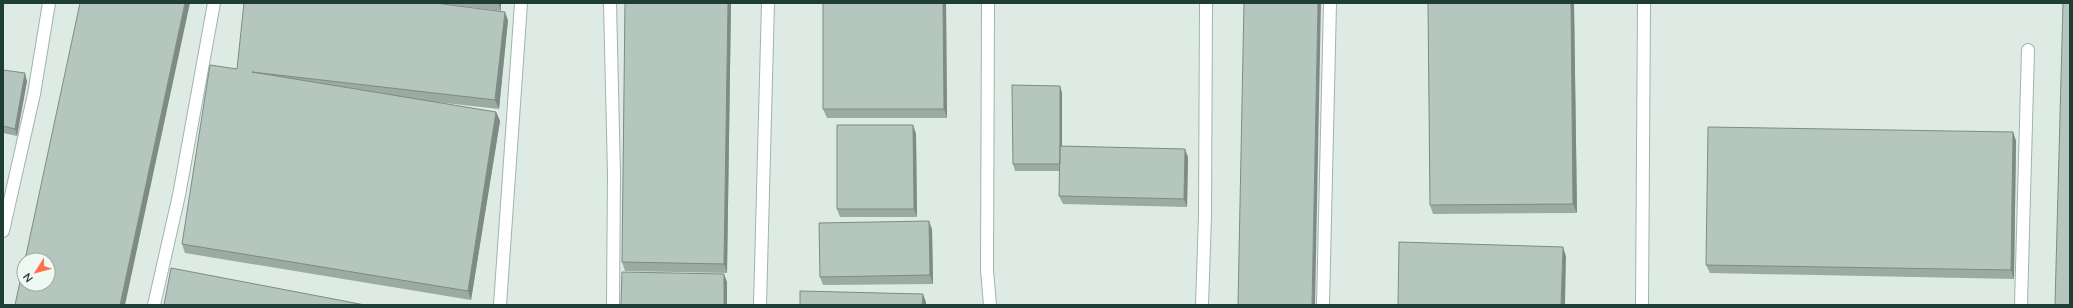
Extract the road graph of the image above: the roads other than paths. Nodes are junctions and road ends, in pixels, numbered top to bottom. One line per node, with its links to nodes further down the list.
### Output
1 (50, 3): 11 (street)
2 (214, 3): 12 (street)
3 (521, 3): 13 (street)
4 (610, 3): 14 (street)
5 (768, 3): 15 (street)
6 (988, 3): 16 (street)
7 (1206, 3): 17 (street)
8 (1330, 3): 18 (street)
9 (1644, 3): 19 (street)
10 (2028, 50): 20 (street)
11 (3, 231)
12 (154, 305)
13 (500, 305)
14 (613, 305)
15 (760, 305)
16 (990, 305)
17 (1202, 305)
18 (1323, 305)
19 (1642, 305)
20 (2021, 305)

